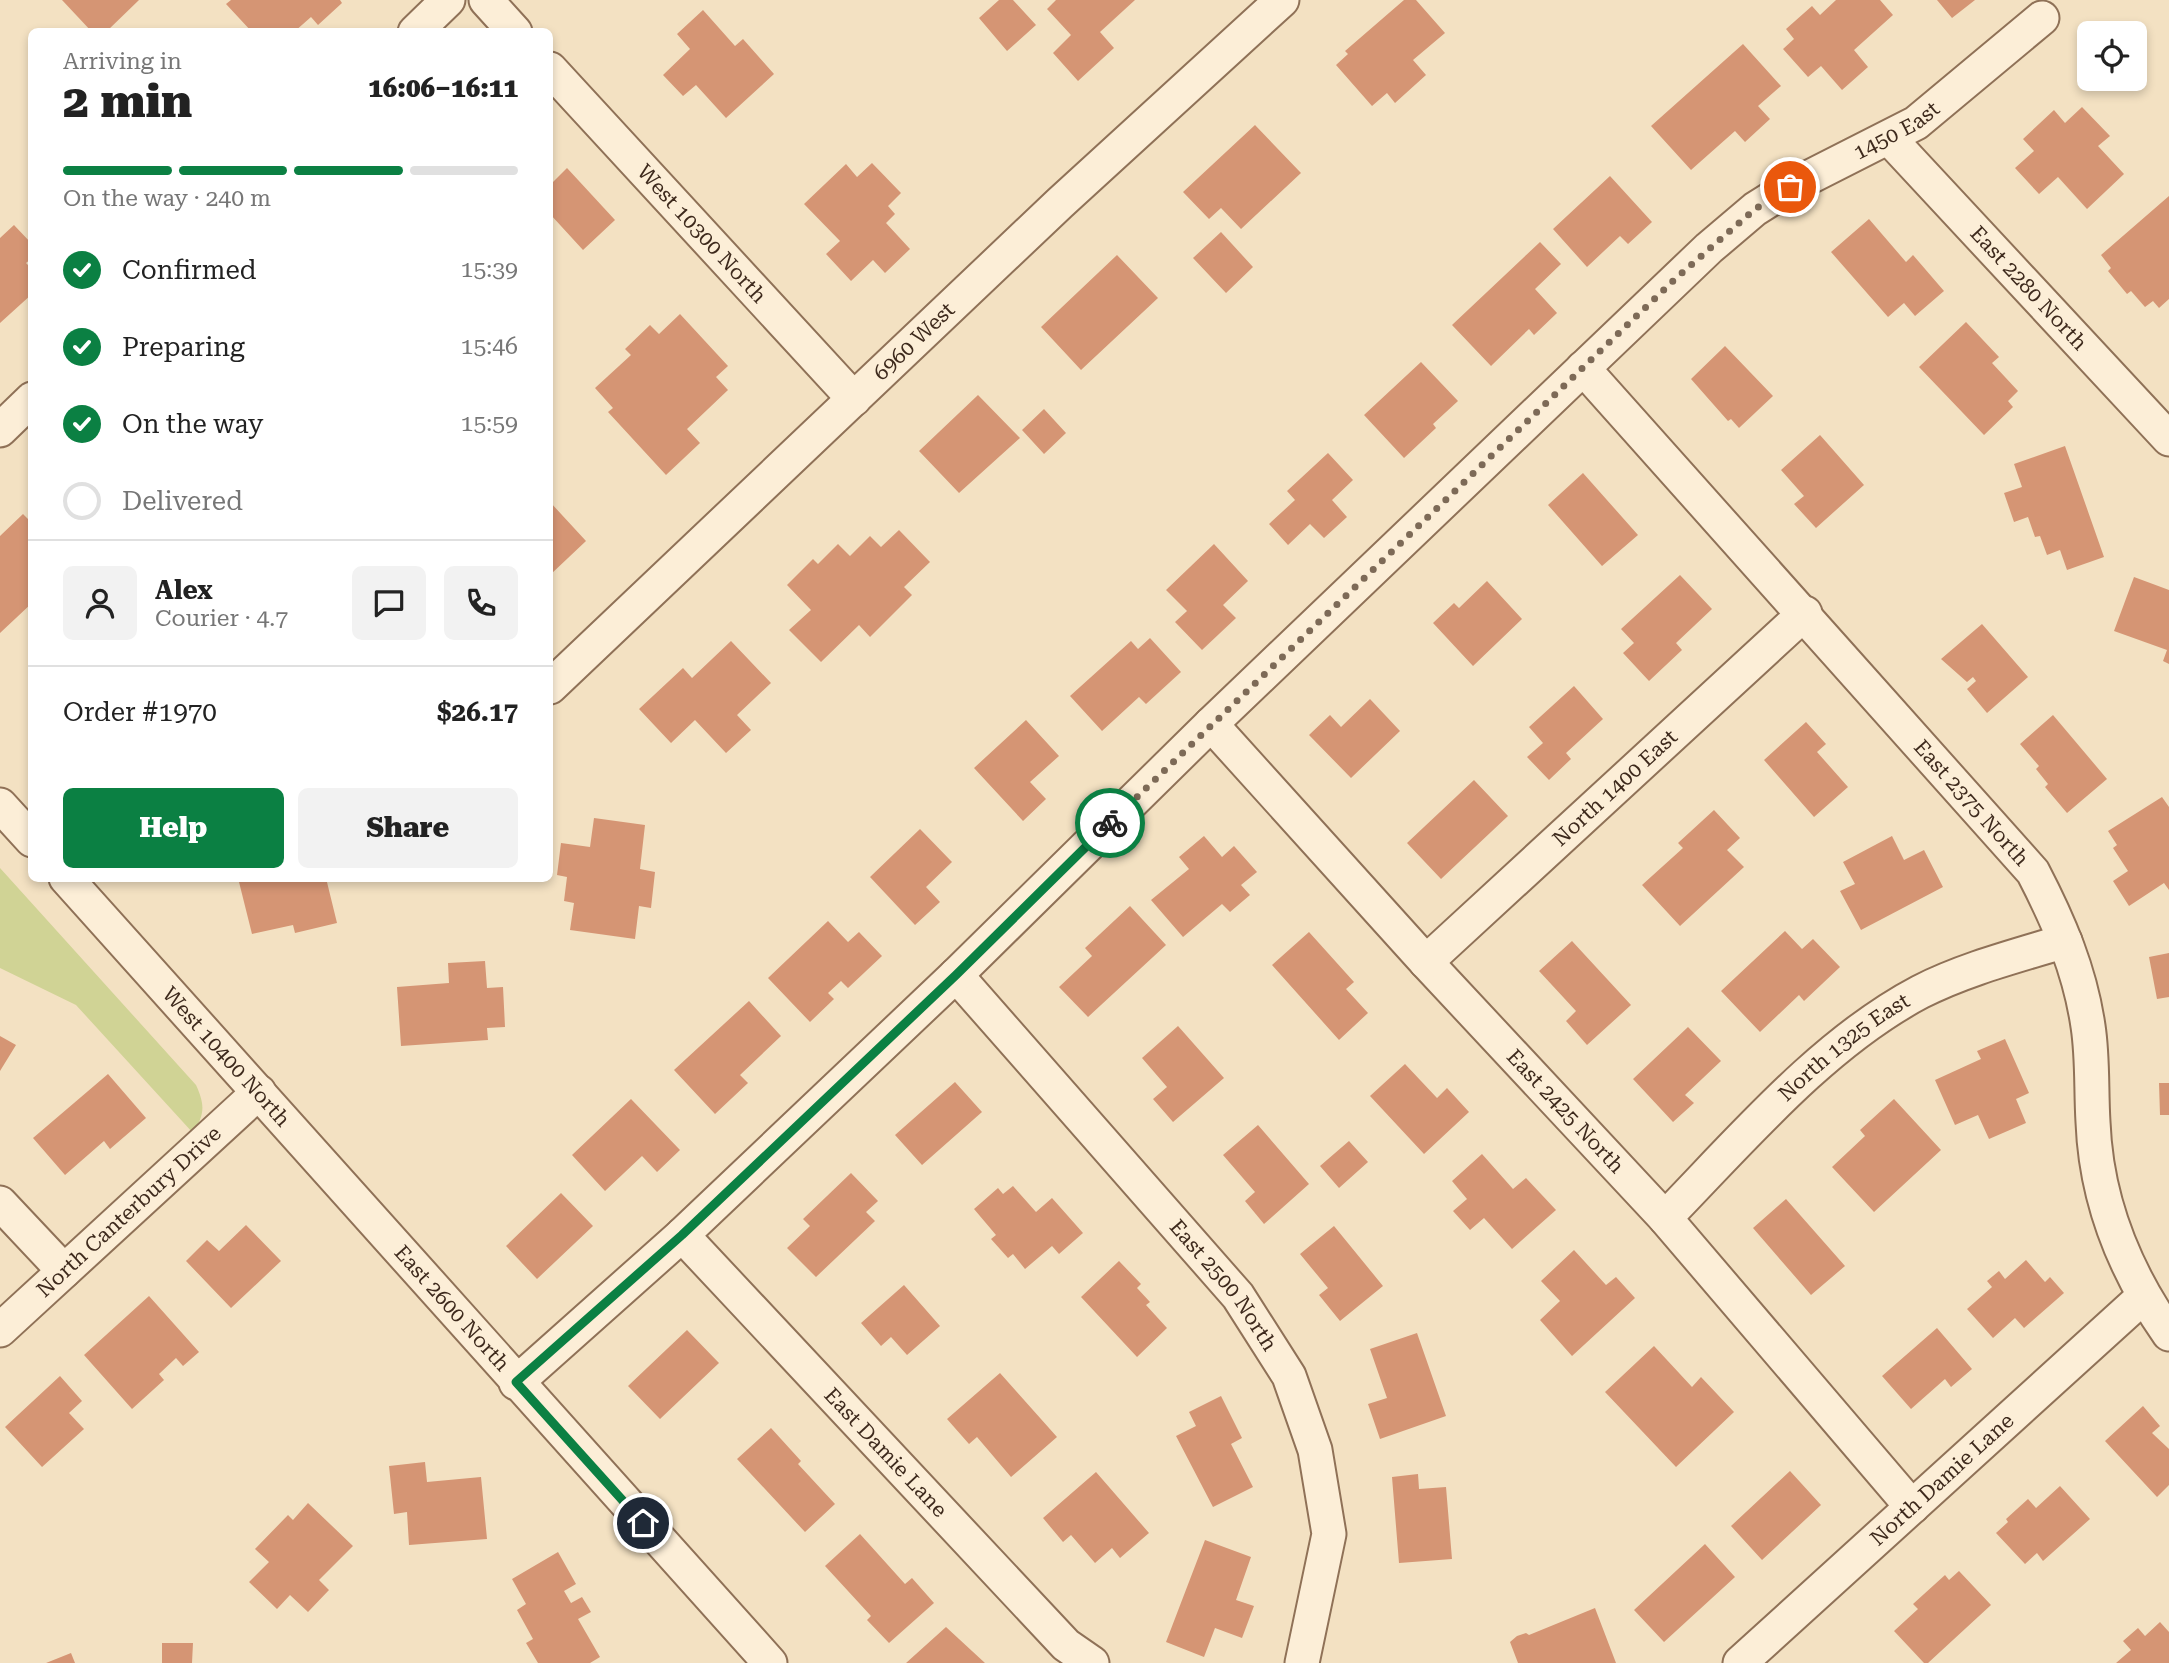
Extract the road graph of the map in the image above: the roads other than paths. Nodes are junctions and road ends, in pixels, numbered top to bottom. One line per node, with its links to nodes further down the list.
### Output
1 (448, 0): 5 (street)
2 (486, 0): 6 (street)
3 (1282, 0): 10 (street, 6960 West)
4 (2042, 18): 8 (street, 1450 East)
5 (419, 28)
6 (511, 28)
7 (553, 72): 10 (street, West 10300 North)
8 (1889, 138): 9 (street, 1450 East); 13 (street, East 2280 North)
9 (1583, 368): 14 (street, East 2375 North); 16 (street, 1450 East)
10 (854, 399): 15 (street, 6960 West)
11 (28, 404): 12 (street)
12 (0, 430)
13 (2169, 439)
14 (1805, 613): 20 (street, East 2375 North); 21 (street, North 1400 East)
15 (553, 684)
16 (1211, 723): 21 (street, East 2425 North); 22 (street, 1450 East)
17 (0, 805): 18 (street)
18 (28, 836)
19 (70, 882): 23 (street, West 10400 North)
20 (2066, 941): 25 (street, North 1325 East); 29 (street, East 2375 North)
21 (1426, 962): 25 (street, East 2425 North)
22 (956, 975): 26 (street, 1450 East); 36 (street, East 2500 North)
23 (259, 1092): 27 (street, West 10400 North); 28 (street, North Canterbury Drive)
24 (0, 1203): 28 (street)
25 (1665, 1218): 33 (street, East 2425 North)
26 (682, 1235): 32 (street, 1450 East); 35 (street, East Damie Lane)
27 (385, 1237): 32 (street, East 2600 North)
28 (64, 1271): 30 (street, North Canterbury Drive)
29 (2144, 1297): 31 (street, East 2375 North); 33 (street, North Damie Lane)
30 (0, 1330)
31 (2169, 1334)
32 (516, 1382): 34 (street, East 2600 North)
33 (1912, 1507): 37 (street, North Damie Lane)
34 (770, 1663)
35 (1092, 1663)
36 (1302, 1663)
37 (1740, 1663)

